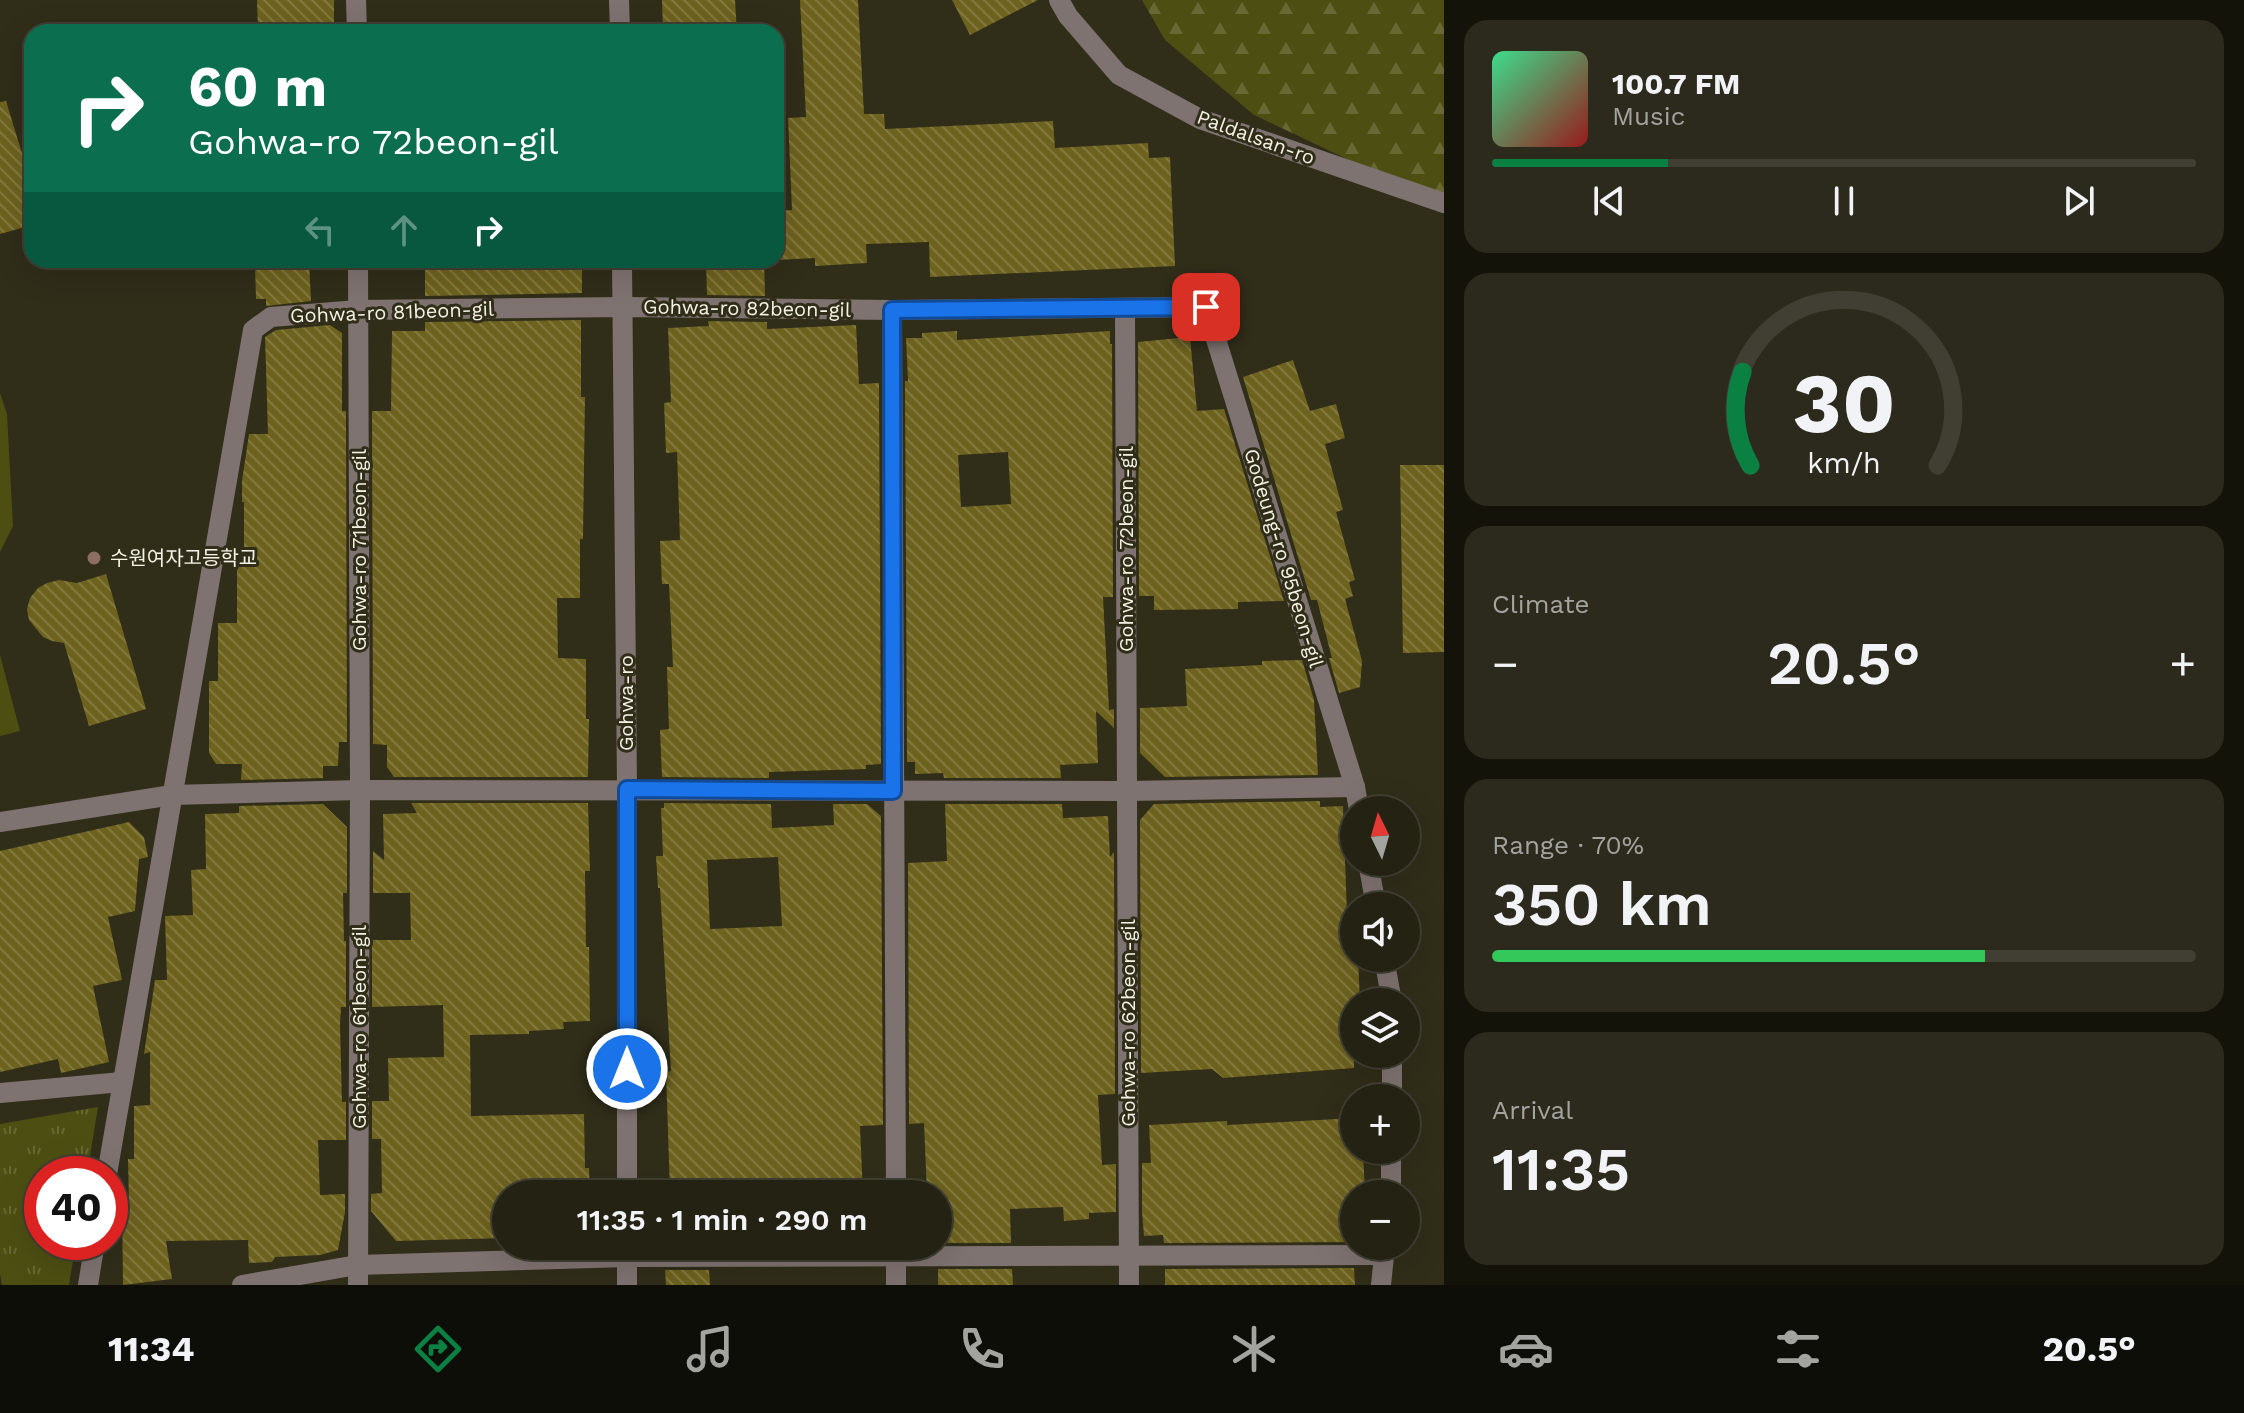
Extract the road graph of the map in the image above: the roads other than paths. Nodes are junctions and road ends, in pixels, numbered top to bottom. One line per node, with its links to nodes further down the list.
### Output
1 (356, 0): 4 (street)
2 (619, 0): 5 (street)
3 (1059, 0): 6 (street, Paldalsan-ro)
4 (357, 24)
5 (620, 24)
6 (1444, 203)
7 (358, 268): 12 (street, Gohwa-ro 71beon-gil)
8 (622, 268): 9 (street, Gohwa-ro)
9 (623, 307): 12 (street, Gohwa-ro 81beon-gil); 13 (street, Gohwa-ro 82beon-gil); 15 (street, Gohwa-ro)
10 (1206, 307): 11 (street, Gohwa-ro 82beon-gil); 14 (street, Godeung-ro 95beon-gil)
11 (1125, 308): 13 (street, Gohwa-ro 82beon-gil); 18 (street, Gohwa-ro 72beon-gil)
12 (358, 310): 16 (street, Gohwa-ro 71beon-gil); 19 (street, Gohwa-ro 81beon-gil)
13 (892, 310): 17 (street)
14 (1355, 787): 18 (street); 20 (street, Godeung-ro 95beon-gil)
15 (627, 789): 16 (street); 17 (street); 25 (street, Gohwa-ro)
16 (360, 790): 19 (street); 35 (street, Gohwa-ro 61beon-gil)
17 (893, 791): 18 (street); 26 (street)
18 (1128, 791): 29 (street, Gohwa-ro 62beon-gil)
19 (172, 795): 21 (street); 22 (street)
20 (1357, 796)
21 (0, 822)
22 (122, 1082): 23 (street); 24 (street)
23 (0, 1093)
24 (110, 1156)
25 (627, 1180)
26 (896, 1180)
27 (1340, 1251): 29 (street)
28 (952, 1252): 29 (street)
29 (1129, 1256): 40 (street, Gohwa-ro 62beon-gil)
30 (92, 1260): 36 (street)
31 (533, 1260): 35 (street)
32 (627, 1260): 38 (street)
33 (896, 1260): 39 (street)
34 (1383, 1260): 41 (street)
35 (358, 1275): 37 (street)
36 (88, 1285)
37 (242, 1285)
38 (627, 1285)
39 (896, 1285)
40 (1129, 1285)
41 (1381, 1285)

